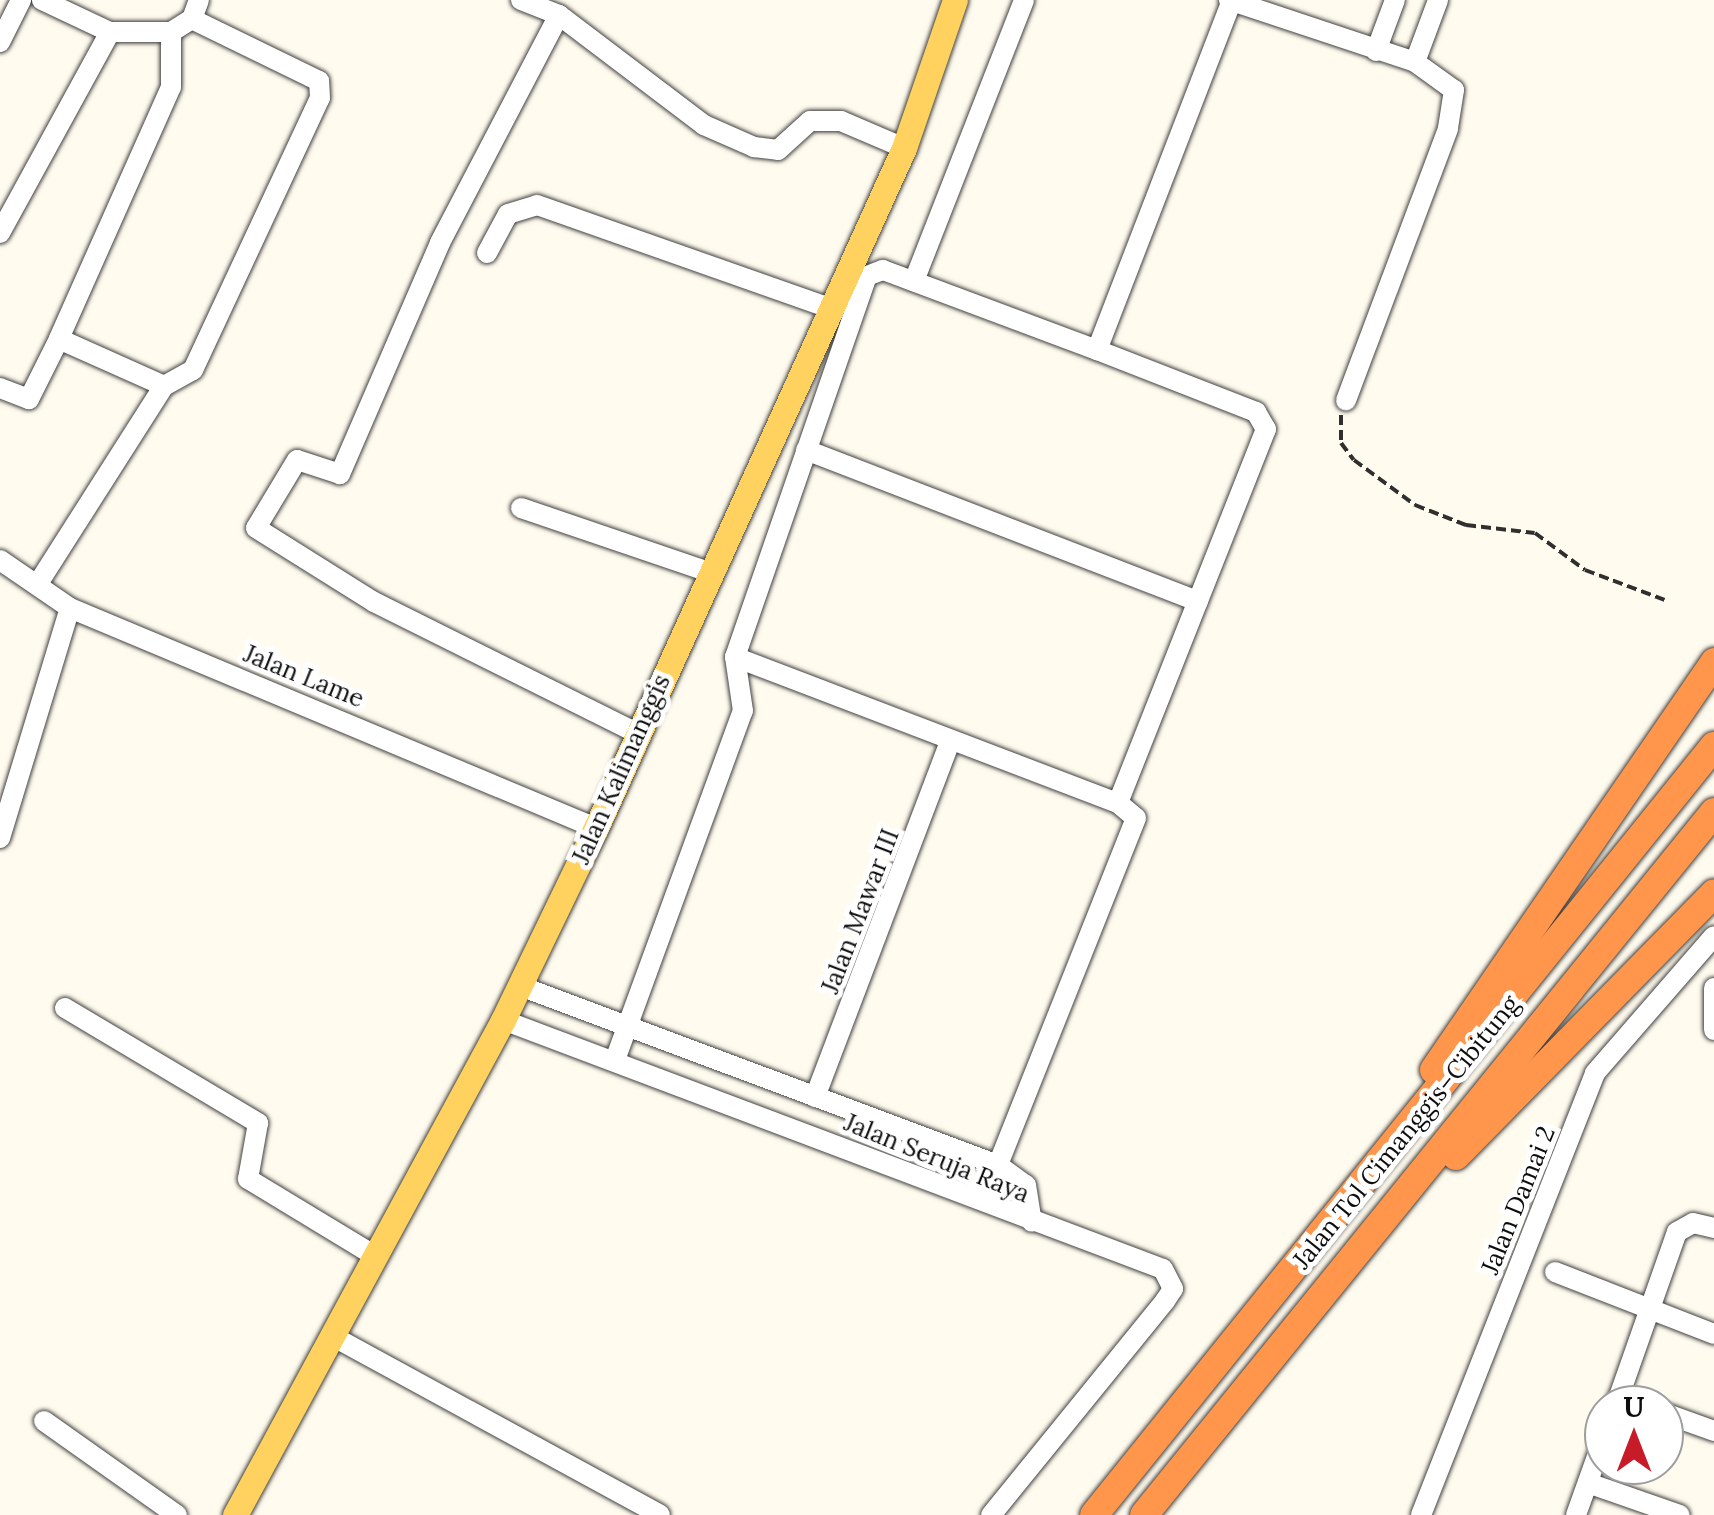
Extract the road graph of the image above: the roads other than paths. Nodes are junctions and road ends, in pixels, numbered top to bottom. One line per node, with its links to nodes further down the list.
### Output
1 (21, 0): 14 (street)
2 (42, 0): 12 (street)
3 (522, 0): 11 (street)
4 (955, 0): 17 (main road, Jalan Kalimanggis)
5 (1024, 0): 20 (street)
6 (1230, 0): 9 (street); 23 (street)
7 (1395, 0): 15 (street)
8 (1438, 0): 16 (street)
9 (1276, 8): 15 (street)
10 (195, 10): 13 (street); 24 (street)
11 (559, 15): 17 (street); 36 (street)
12 (110, 32): 13 (street); 18 (street)
13 (171, 32): 22 (street)
14 (0, 42)
15 (1376, 51): 16 (street)
16 (1416, 62): 26 (street)
17 (904, 148): 21 (main road, Jalan Kalimanggis)
18 (0, 232)
19 (487, 254): 21 (street)
20 (914, 281): 23 (street); 27 (street)
21 (828, 307): 30 (main road, Jalan Kalimanggis)
22 (59, 339): 24 (street); 25 (street)
23 (1097, 350): 32 (street)
24 (164, 386): 31 (street)
25 (0, 388)
26 (1346, 402)
27 (806, 450): 32 (street); 34 (street)
28 (521, 508): 30 (street)
29 (0, 560): 31 (street, Jalan Lame)
30 (709, 572): 36 (main road, Jalan Kalimanggis)
31 (39, 582): 33 (street, Jalan Lame)
32 (1198, 600): 39 (street)
33 (70, 608): 41 (street, Jalan Lame); 42 (street)
34 (735, 657): 37 (street); 49 (street)
35 (1714, 662): 58 (highway)
36 (637, 733): 41 (main road, Jalan Kalimanggis)
37 (950, 742): 39 (street); 52 (street, Jalan Mawar III)
38 (1714, 746): 58 (highway, Jalan Tol Cimanggis–Cibitung)
39 (1118, 803): 54 (street)
40 (1714, 812): 60 (highway, Jalan Tol Cimanggis–Cibitung)
41 (596, 828): 45 (main road, Jalan Kalimanggis)
42 (0, 836)
43 (1714, 893): 60 (highway)
44 (1714, 936): 77 (street, Jalan Damai 2)
45 (520, 986): 48 (main road, Jalan Kalimanggis); 49 (street, Jalan Seruja Raya)
46 (1714, 988): 50 (street)
47 (65, 1008): 59 (street)
48 (503, 1020): 51 (street, Jalan Seruja Raya); 59 (main road, Jalan Kalimanggis)
49 (628, 1027): 51 (street); 52 (street, Jalan Seruja Raya)
50 (1714, 1030)
51 (615, 1060): 55 (street, Jalan Seruja Raya)
52 (815, 1097): 53 (street, Jalan Seruja Raya)
53 (923, 1139): 54 (street, Jalan Seruja Raya); 55 (street)
54 (998, 1165): 56 (street, Jalan Seruja Raya)
55 (912, 1174): 56 (street, Jalan Seruja Raya)
56 (1032, 1222): 74 (street)
57 (1713, 1226): 62 (street)
58 (1328, 1230): 75 (highway, Jalan Tol Cimanggis–Cibitung)
59 (375, 1256): 64 (main road, Jalan Kalimanggis)
60 (1354, 1256): 76 (highway, Jalan Tol Cimanggis–Cibitung)
61 (1555, 1272): 62 (street)
62 (1650, 1310): 63 (street); 65 (street)
63 (1714, 1334)
64 (334, 1337): 72 (main road, Jalan Kalimanggis); 73 (street)
65 (1623, 1385)
66 (1684, 1420): 68 (street)
67 (44, 1421): 71 (street)
68 (1714, 1430)
69 (1587, 1485): 78 (street)
70 (1596, 1485): 79 (street)
71 (178, 1515)
72 (235, 1515)
73 (660, 1515)
74 (991, 1515)
75 (1094, 1515)
76 (1144, 1515)
77 (1421, 1515)
78 (1576, 1515)
79 (1680, 1515)

